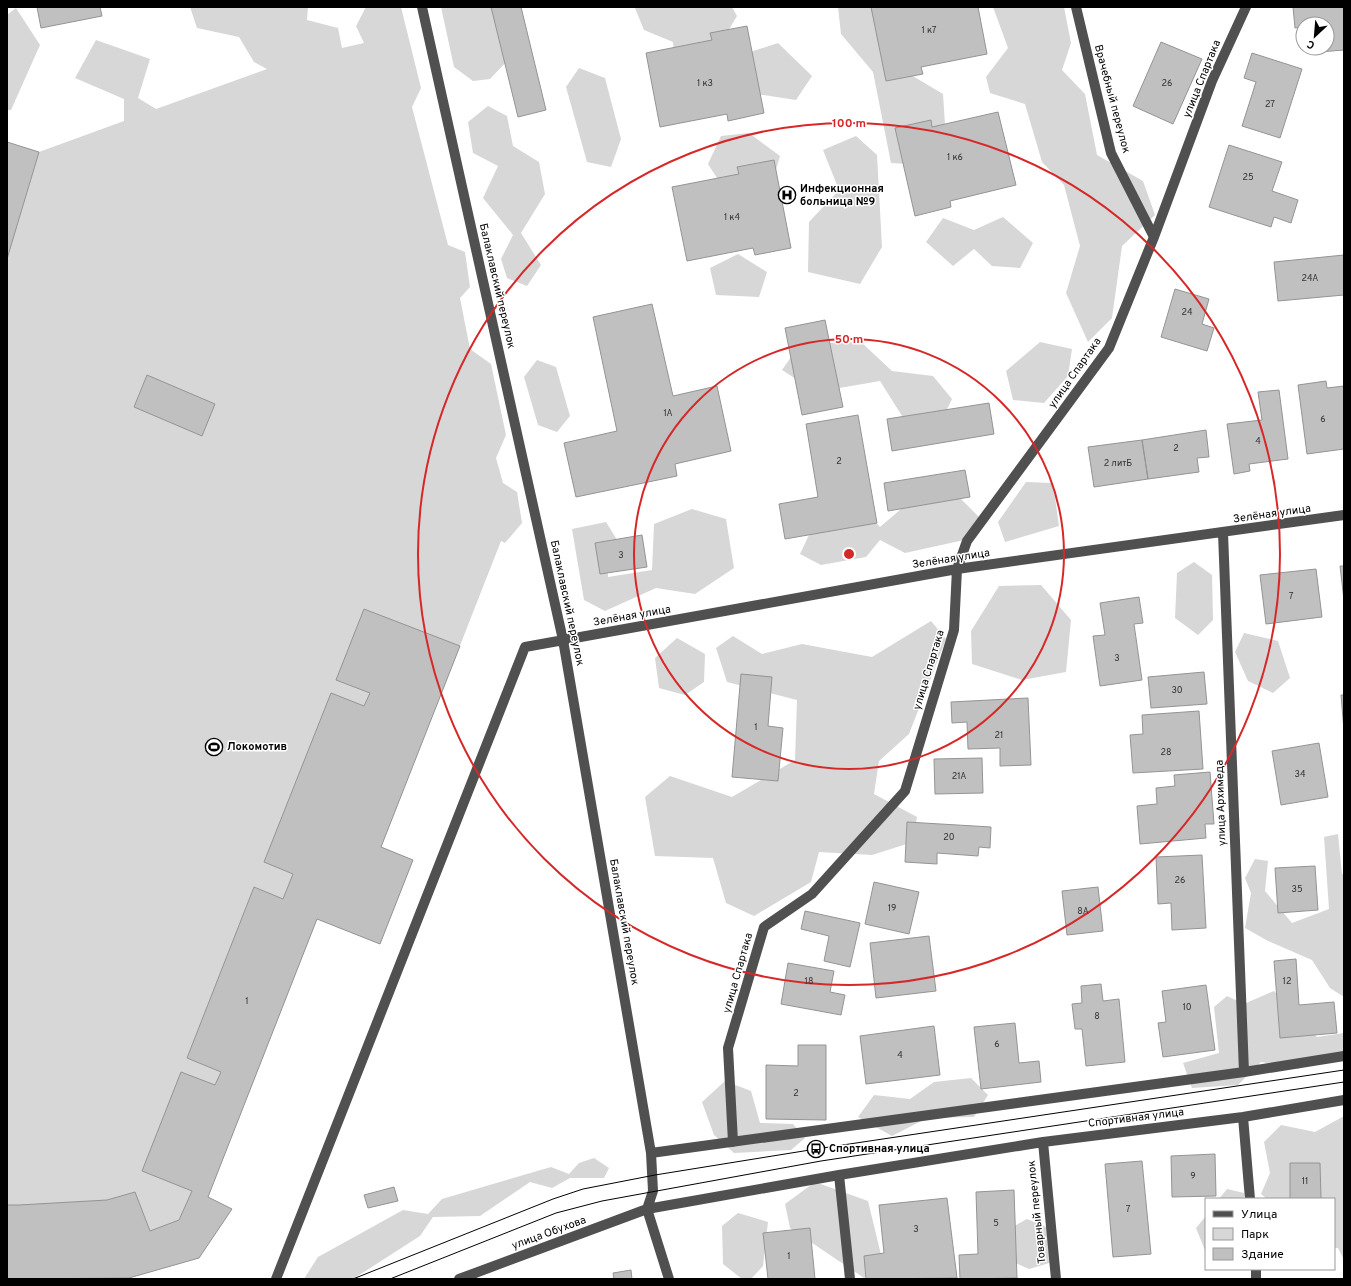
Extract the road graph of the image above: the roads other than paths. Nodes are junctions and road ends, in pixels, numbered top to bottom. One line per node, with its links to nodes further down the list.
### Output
1 (422, 7): 8 (street, Балаклавский переулок)
2 (1076, 7): 4 (street, Врачебный переулок)
3 (1246, 7): 4 (street, улица Спартака)
4 (1154, 237): 7 (street, улица Спартака)
5 (1344, 515): 6 (street, Зелёная улица)
6 (1223, 533): 7 (street, Зелёная улица); 10 (street, улица Архимеда)
7 (957, 569): 8 (street, Зелёная улица); 13 (street, улица Спартака)
8 (564, 640): 15 (street, Балаклавский переулок); 19 (street, Зелёная улица)
9 (1344, 1056): 10 (street)
10 (1244, 1072): 13 (street)
11 (1344, 1100): 12 (street, Спортивная улица)
12 (1243, 1117): 14 (street, Спортивная улица); 17 (street)
13 (733, 1142): 15 (street)
14 (1043, 1142): 16 (street, Спортивная улица); 23 (street, Товарный переулок)
15 (651, 1153): 18 (street, Балаклавский переулок)
16 (839, 1175): 18 (street, Спортивная улица); 22 (street)
17 (1250, 1198)
18 (647, 1209): 20 (street, улица Обухова); 21 (street)
19 (276, 1279)
20 (459, 1279)
21 (669, 1279)
22 (850, 1279)
23 (1056, 1279)

